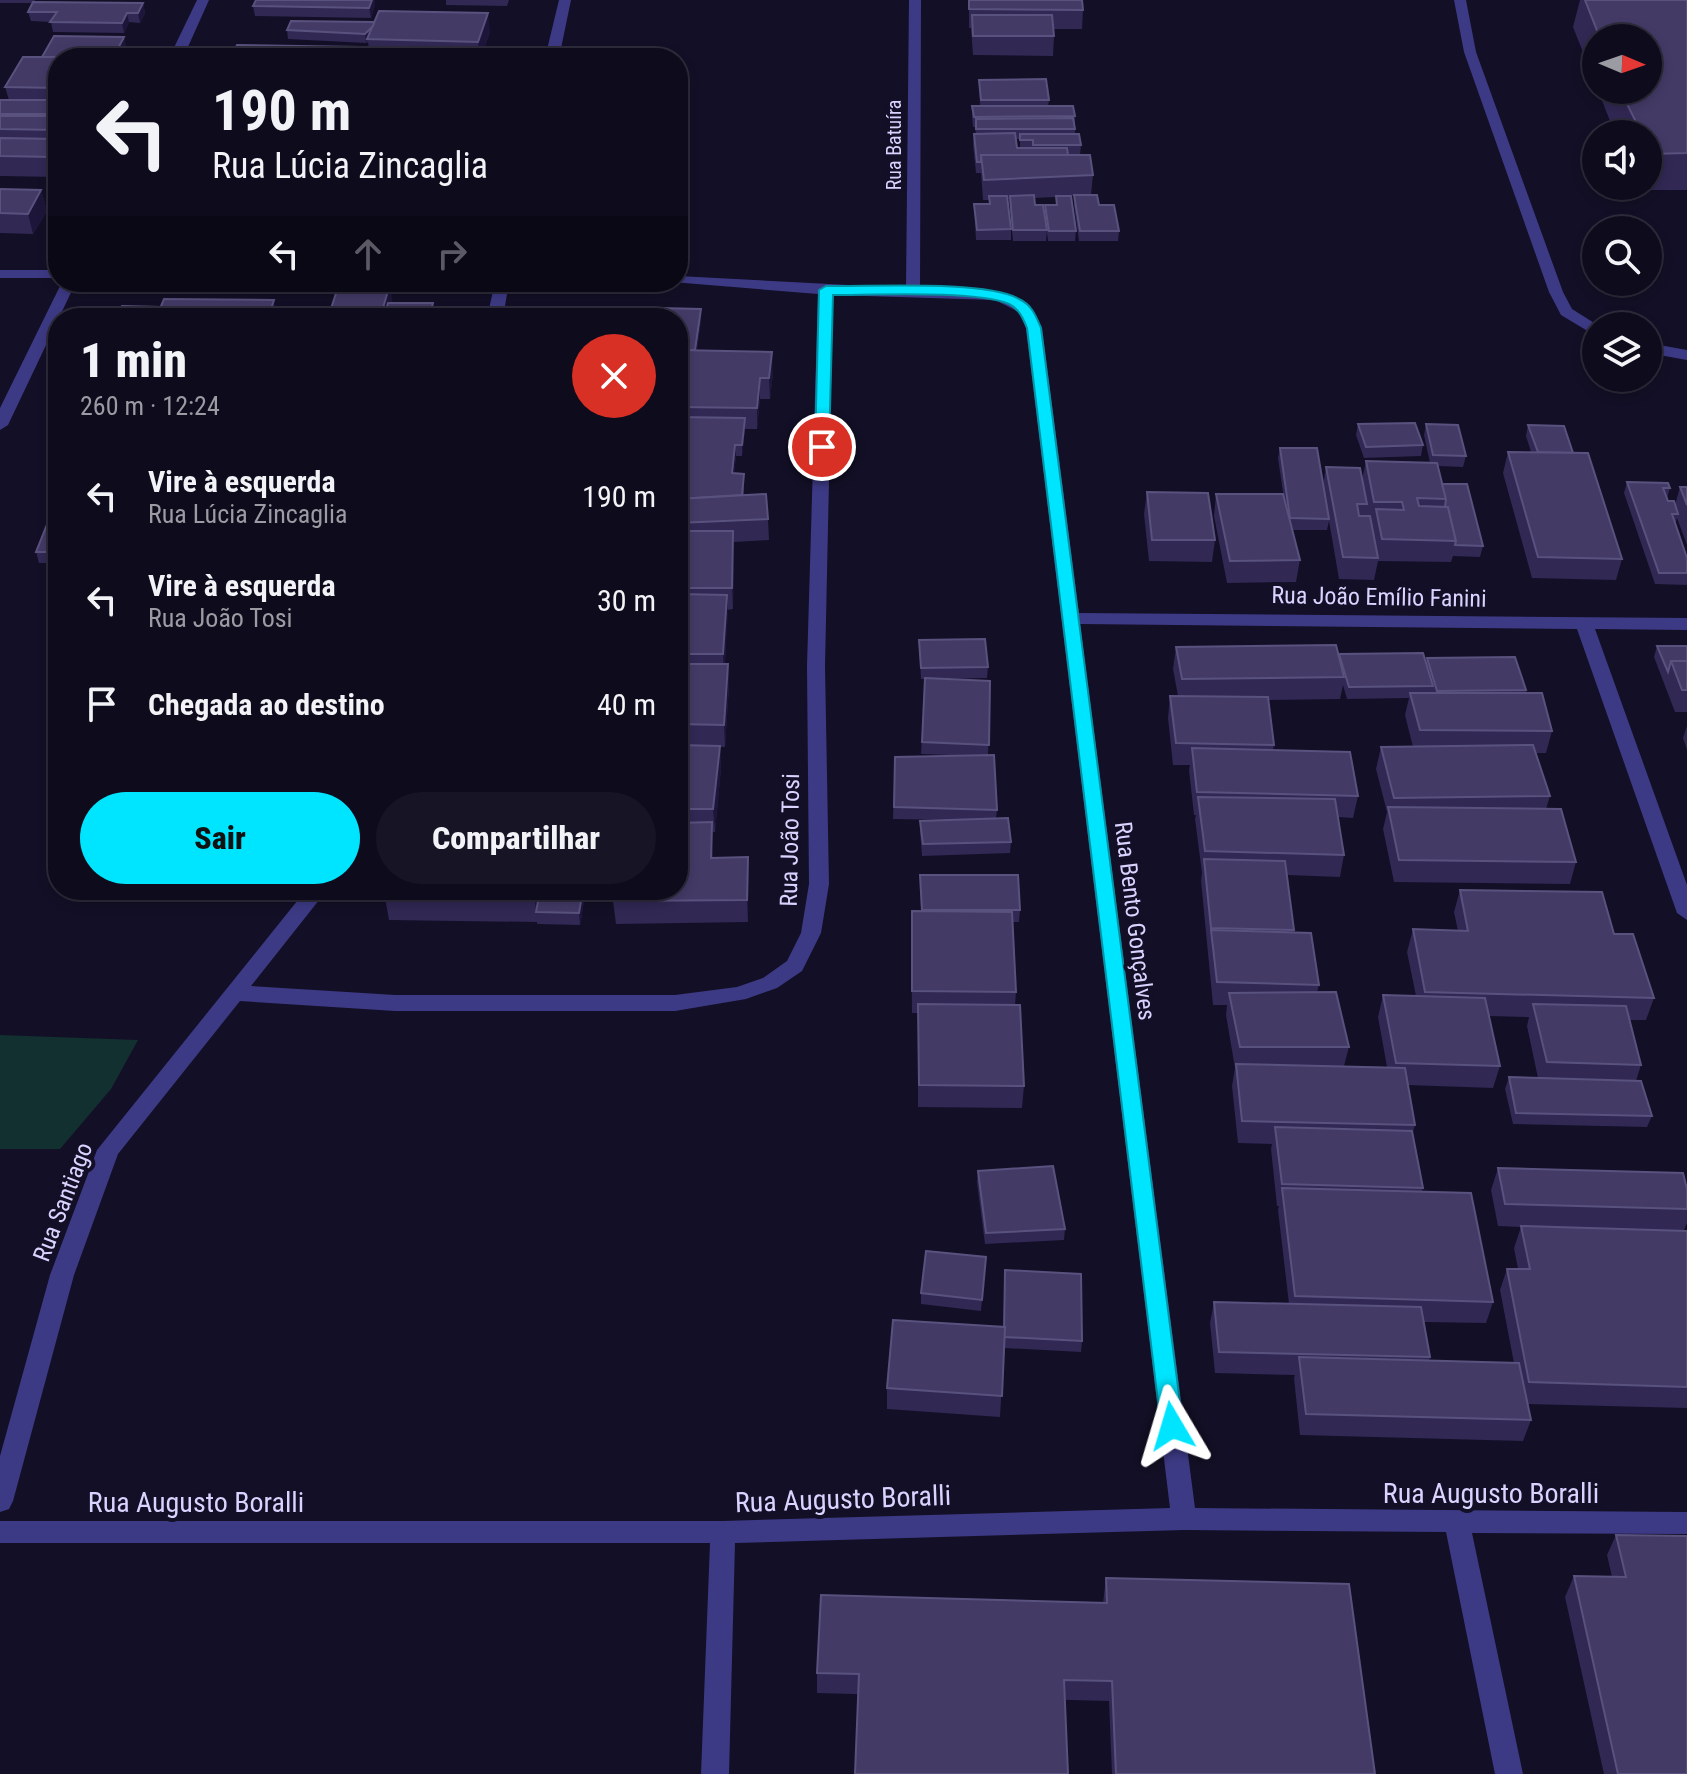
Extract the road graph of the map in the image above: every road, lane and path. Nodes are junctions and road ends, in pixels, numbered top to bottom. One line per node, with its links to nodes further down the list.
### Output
1 (203, 0): 5 (street)
2 (565, 0): 6 (street)
3 (915, 0): 11 (street, Rua Batuíra)
4 (1460, 0): 12 (street)
5 (181, 48)
6 (554, 48)
7 (0, 274): 8 (street)
8 (48, 274)
9 (688, 281): 10 (street)
10 (826, 290): 11 (street); 22 (street, Rua João Tosi)
11 (913, 291): 17 (street, Rua Bento Gonçalves)
12 (1582, 322)
13 (48, 326): 16 (street)
14 (1662, 351): 15 (street)
15 (1687, 355)
16 (0, 425)
17 (1071, 618): 18 (street, Rua João Emílio Fanini); 24 (street, Rua Bento Gonçalves)
18 (1584, 624): 19 (street, Rua João Emílio Fanini); 21 (street)
19 (1687, 624)
20 (309, 900): 22 (street, Rua Santiago)
21 (1687, 913)
22 (237, 993): 23 (street, Rua Santiago)
23 (0, 1501)
24 (1184, 1519): 26 (street, Rua Augusto Boralli); 28 (street, Rua Augusto Boralli)
25 (1687, 1523): 26 (street, Rua Augusto Boralli)
26 (1457, 1524): 30 (street)
27 (0, 1532): 28 (street, Rua Augusto Boralli)
28 (723, 1532): 29 (street)
29 (715, 1774)
30 (1509, 1774)

